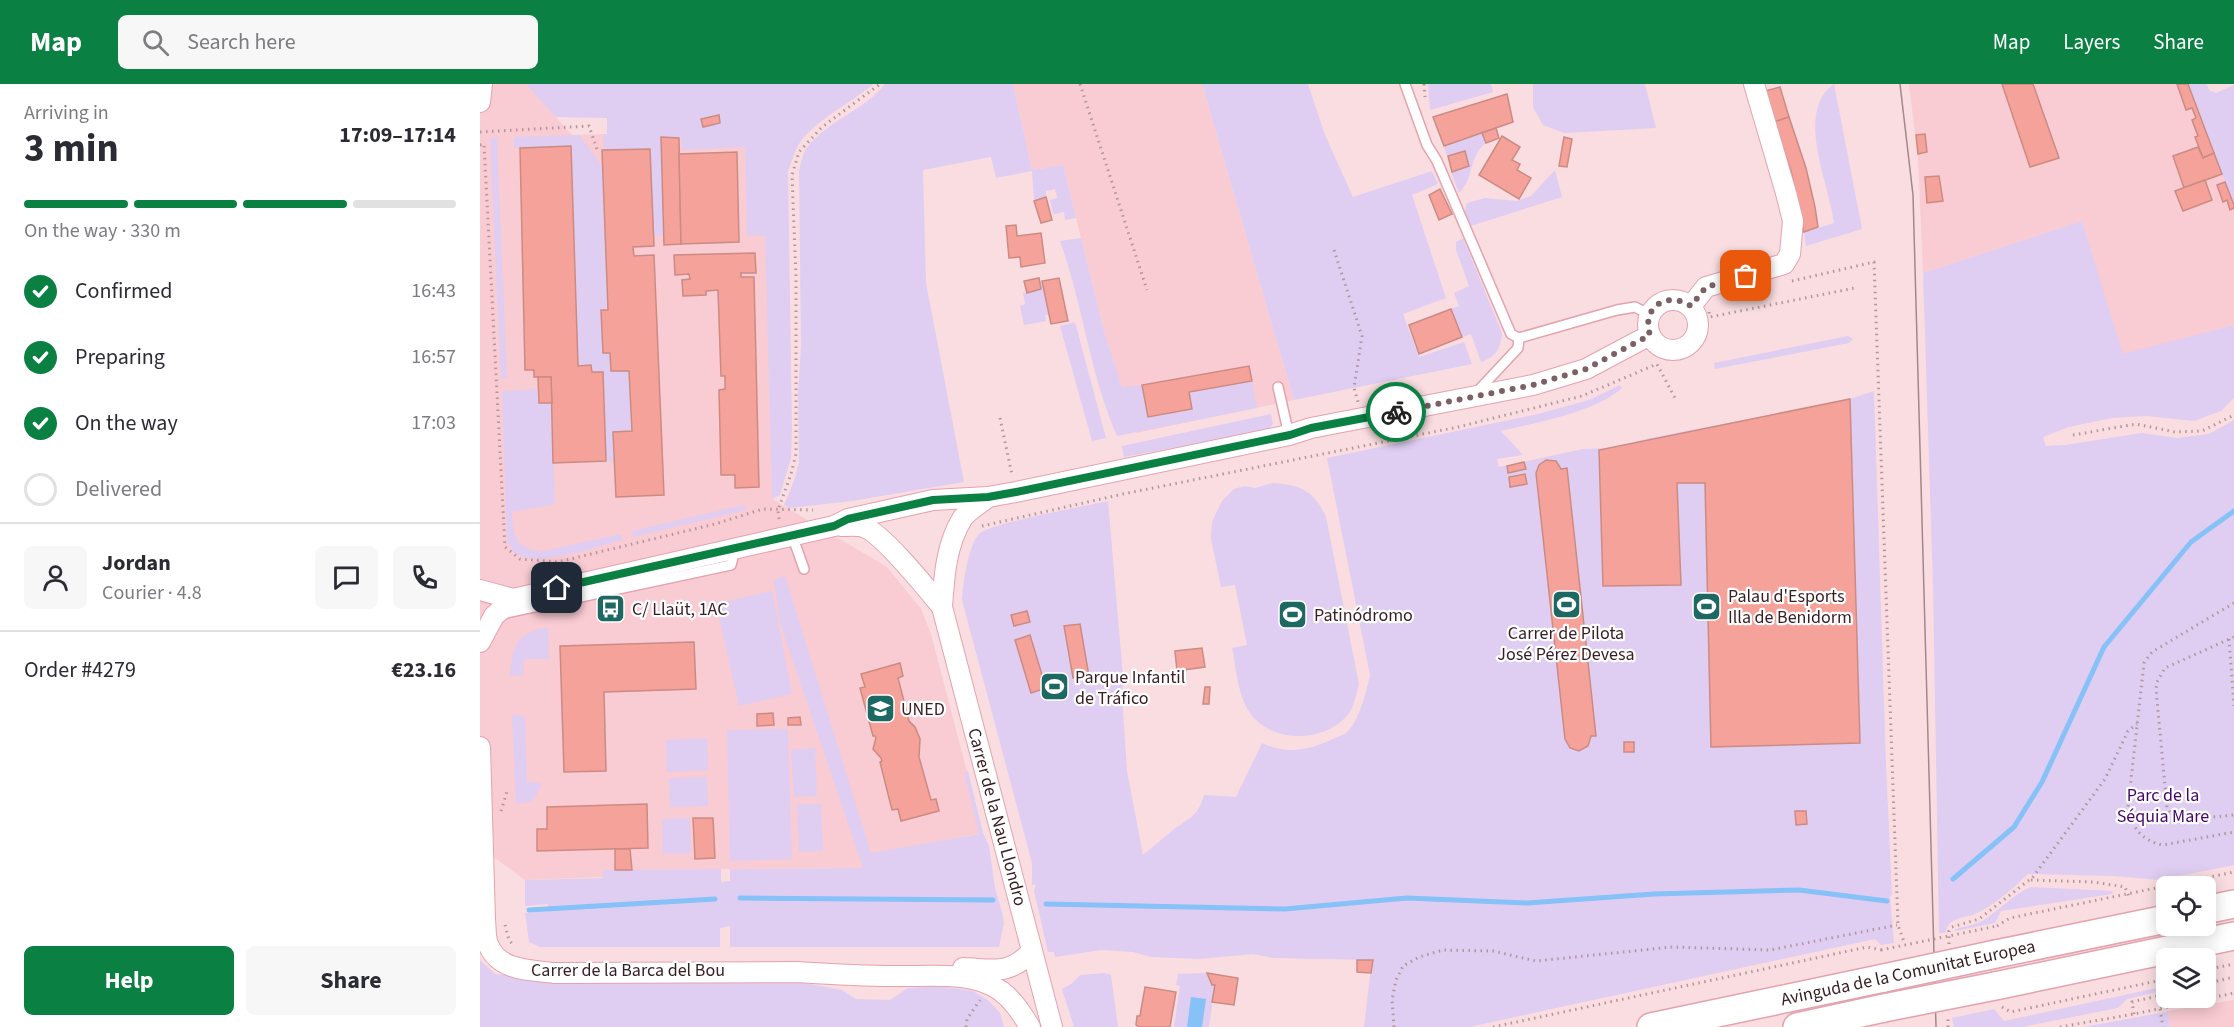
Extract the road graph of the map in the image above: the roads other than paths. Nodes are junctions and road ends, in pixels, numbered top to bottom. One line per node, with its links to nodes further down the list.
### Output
1 (482, 84): 4 (street)
2 (1405, 84): 8 (lane)
3 (1754, 84): 5 (street)
4 (480, 102)
5 (1699, 306): 6 (street); 7 (street)
6 (1650, 315): 7 (street); 8 (lane)
7 (1650, 335): 10 (street)
8 (1518, 338): 10 (lane)
9 (1278, 387): 11 (lane)
10 (1472, 398): 11 (street)
11 (1290, 435): 12 (street)
12 (988, 497): 13 (street); 19 (street, Carrer de la Nau Llondro)
13 (834, 526): 14 (street); 19 (street, Carrer de la Nau Llondro)
14 (788, 536): 15 (street); 16 (lane)
15 (735, 547): 18 (street); 20 (lane)
16 (804, 569)
17 (480, 590): 18 (street)
18 (513, 599): 20 (street)
19 (942, 607): 27 (street, Carrer de la Nau Llondro)
20 (494, 616): 21 (street)
21 (480, 642)
22 (480, 747): 28 (street, Carrer de la Barca del Bou)
23 (2234, 904): 24 (main road)
24 (2216, 908)
25 (2156, 921): 31 (main road, Avinguda de la Comunitat Europea, bridge)
26 (2234, 936): 32 (main road, Avinguda de la Comunitat Europea, bridge)
27 (1032, 951): 28 (street, Carrer de la Barca del Bou); 30 (street, Carrer de la Nau Llondro)
28 (867, 976): 29 (street, Carrer de la Barca del Bou)
29 (1030, 1027)
30 (1052, 1027)
31 (1651, 1027)
32 (1797, 1027)

